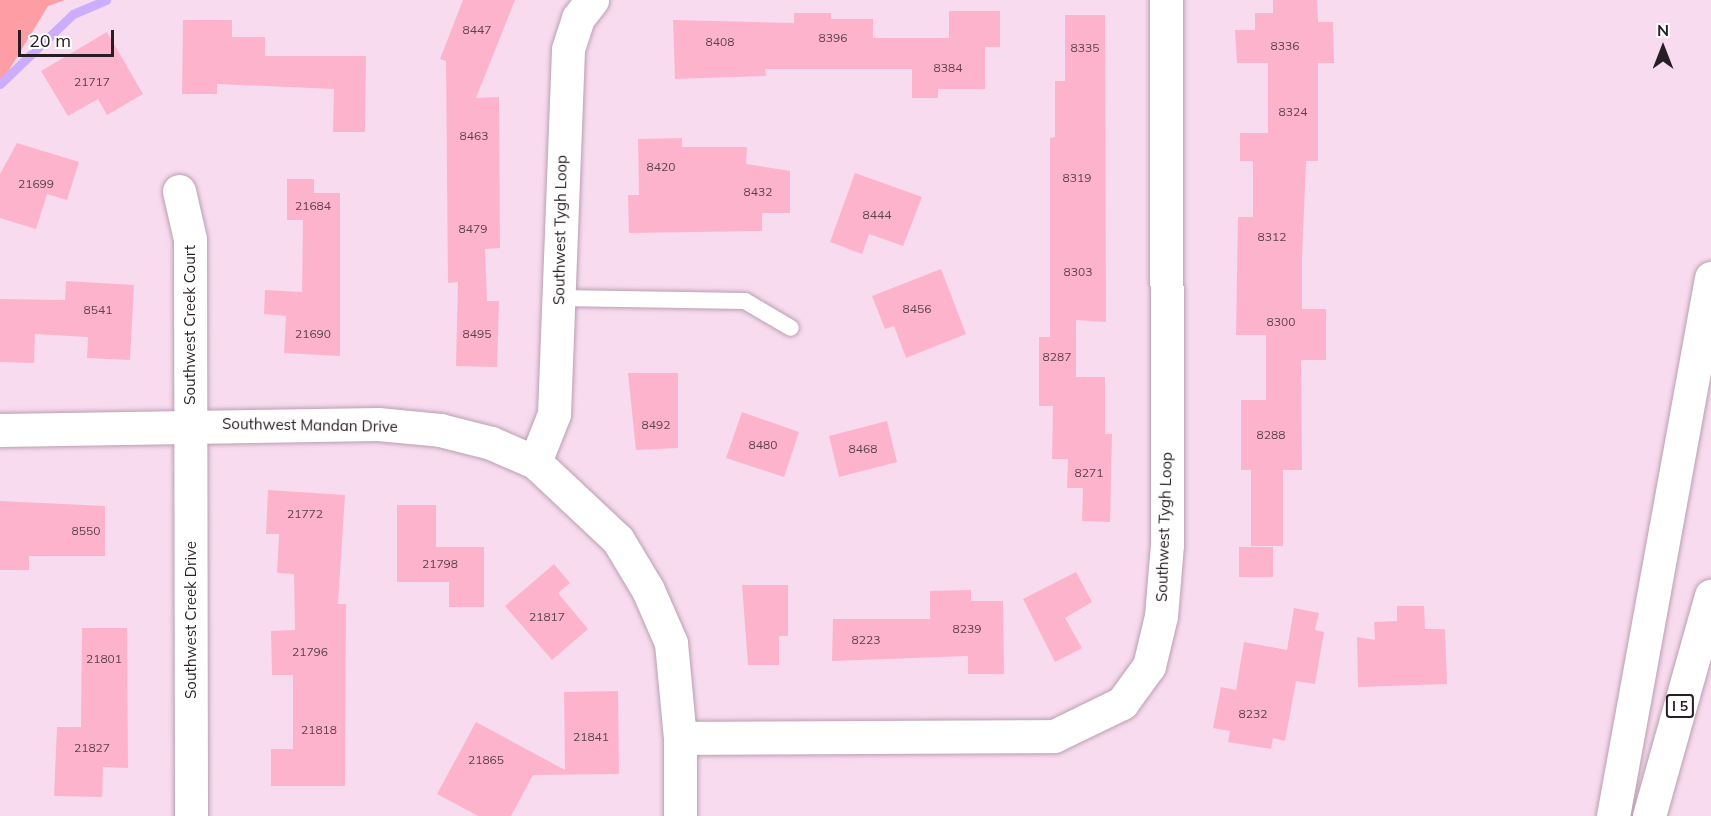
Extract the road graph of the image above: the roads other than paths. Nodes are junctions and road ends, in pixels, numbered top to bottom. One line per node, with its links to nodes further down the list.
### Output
1 (592, 0): 5 (main road, Southwest Tygh Loop)
2 (1166, 0): 11 (main road, Southwest Tygh Loop)
3 (179, 191): 7 (main road, Southwest Creek Court)
4 (1711, 278): 14 (main road)
5 (559, 298): 6 (lane); 9 (main road, Southwest Tygh Loop)
6 (791, 328)
7 (190, 424): 8 (main road, Southwest Mandan Drive); 9 (main road, Southwest Mandan Drive); 12 (main road, Southwest Creek Drive)
8 (0, 430)
9 (534, 462): 11 (main road, Southwest Mandan Drive)
10 (1711, 596): 15 (main road, I 5)
11 (680, 738): 13 (main road, Southwest Mandan Drive)
12 (191, 816)
13 (680, 816)
14 (1613, 816)
15 (1649, 816)

